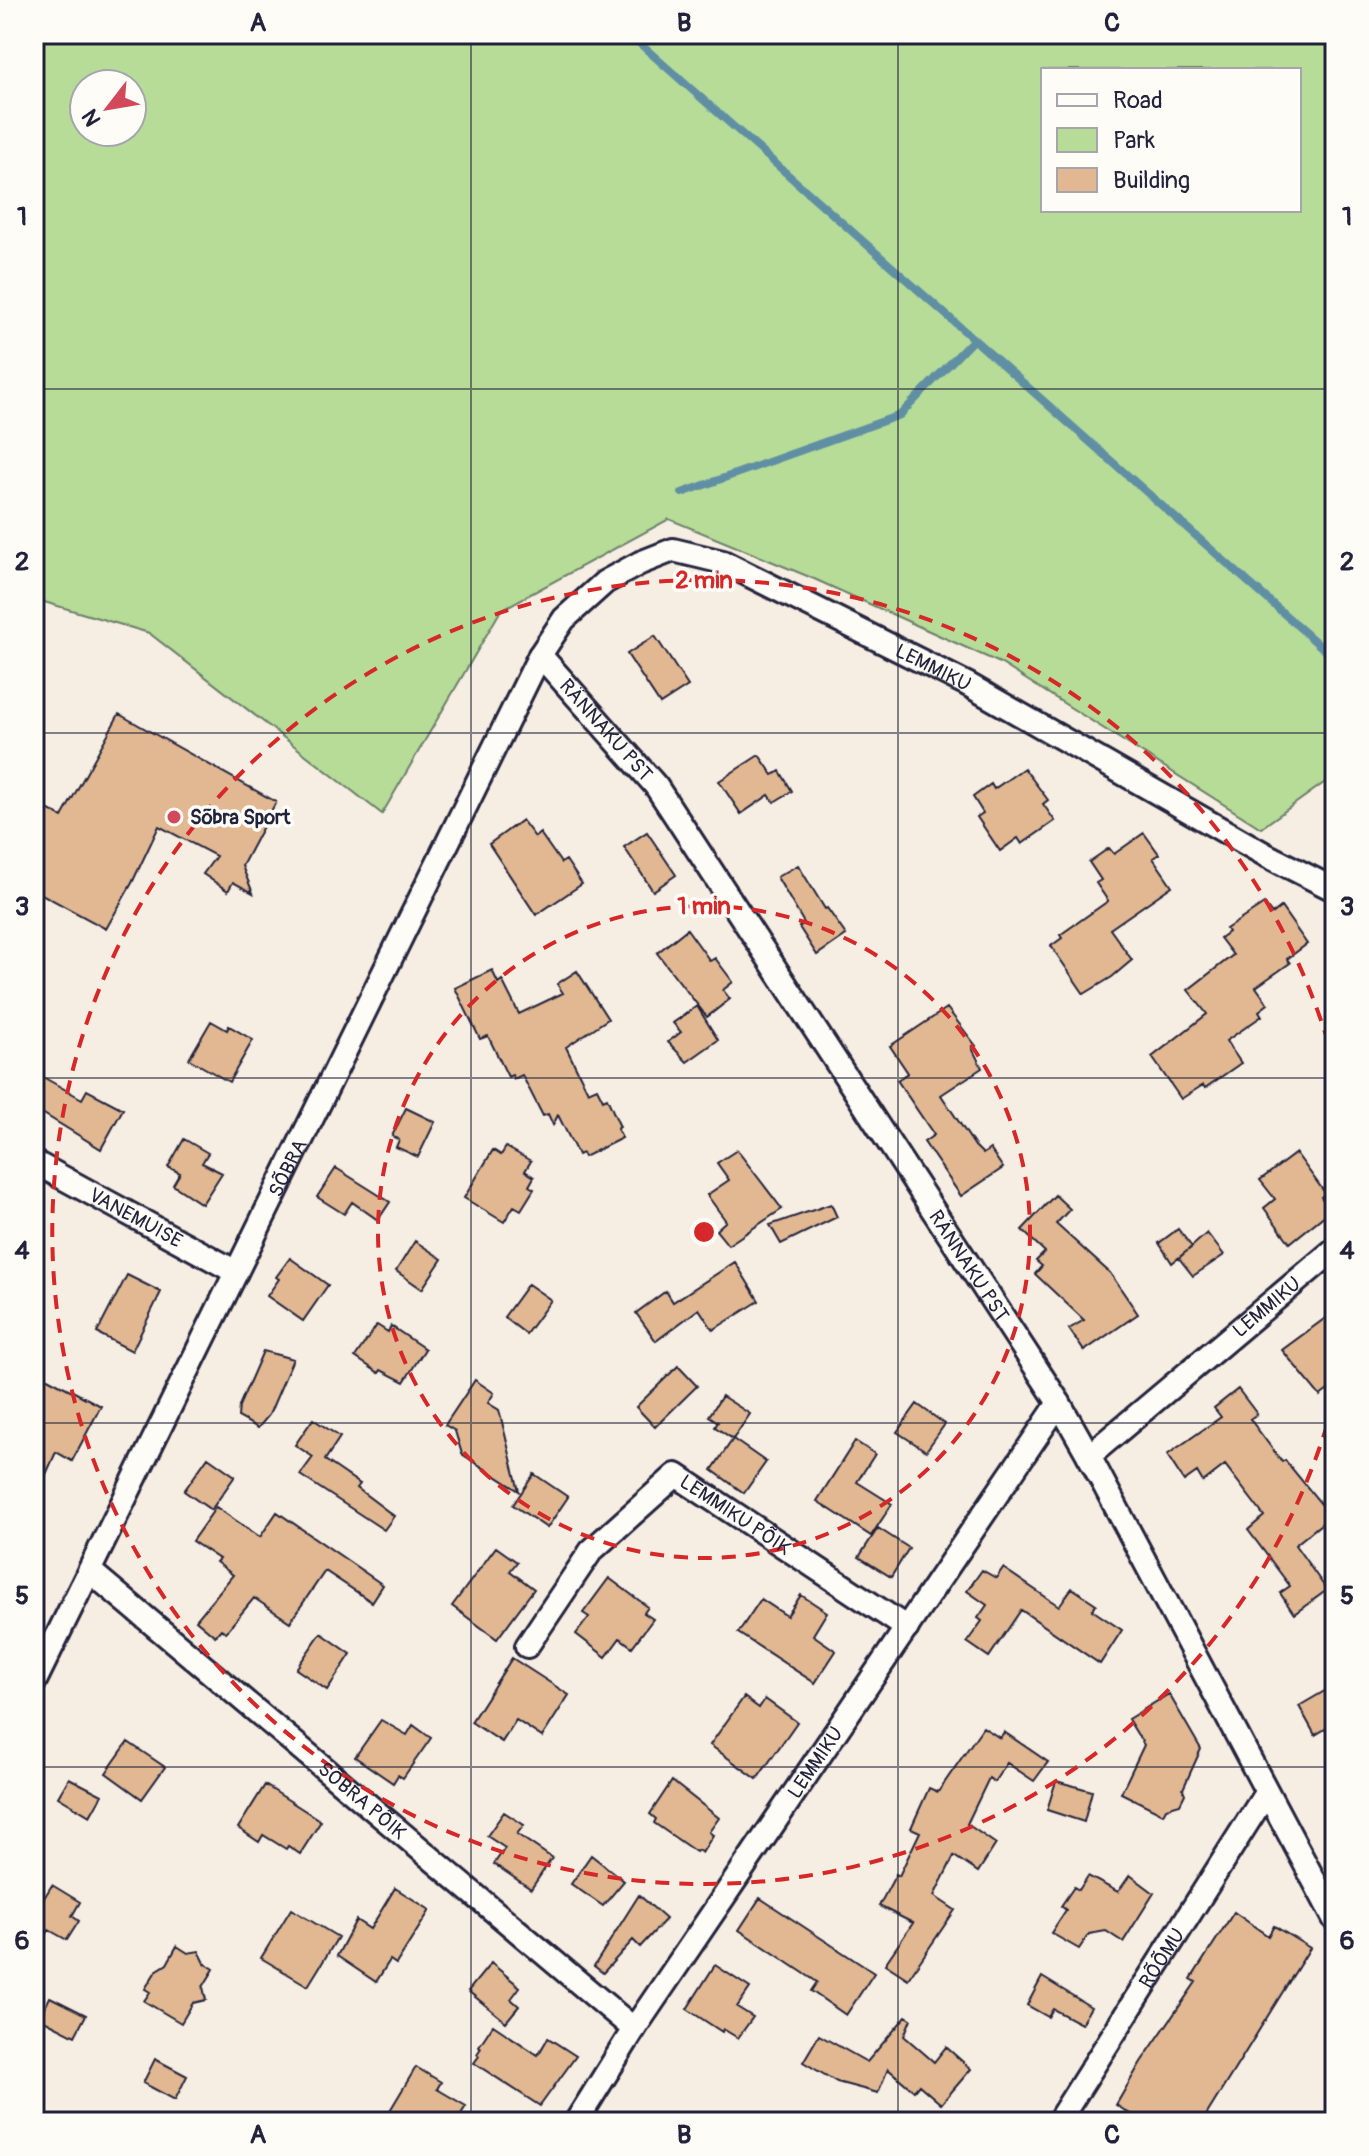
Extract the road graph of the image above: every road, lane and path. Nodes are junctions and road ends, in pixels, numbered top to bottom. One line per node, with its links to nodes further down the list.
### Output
1 (540, 655): 2 (street, LEMMIKU); 5 (street, SÕBRA); 6 (street, RÄNNAKU PST)
2 (1335, 890)
3 (34, 1162): 5 (street, VANEMUISE)
4 (1335, 1249): 7 (street, LEMMIKU)
5 (236, 1272): 8 (street, SÕBRA)
6 (1059, 1403): 7 (street, RÄNNAKU PST); 9 (street, LEMMIKU)
7 (1089, 1456): 12 (street, RÄNNAKU PST)
8 (90, 1571): 11 (street, SÕBRA); 14 (street, SÕBRA PÕIK)
9 (907, 1628): 10 (street, LEMMIKU PÕIK); 14 (street, LEMMIKU)
10 (527, 1646)
11 (34, 1683)
12 (1266, 1793): 13 (street, RÄNNAKU PST); 16 (street, RÕÕMU)
13 (1335, 1920)
14 (634, 2029): 15 (street, LEMMIKU)
15 (576, 2122)
16 (1058, 2122)

